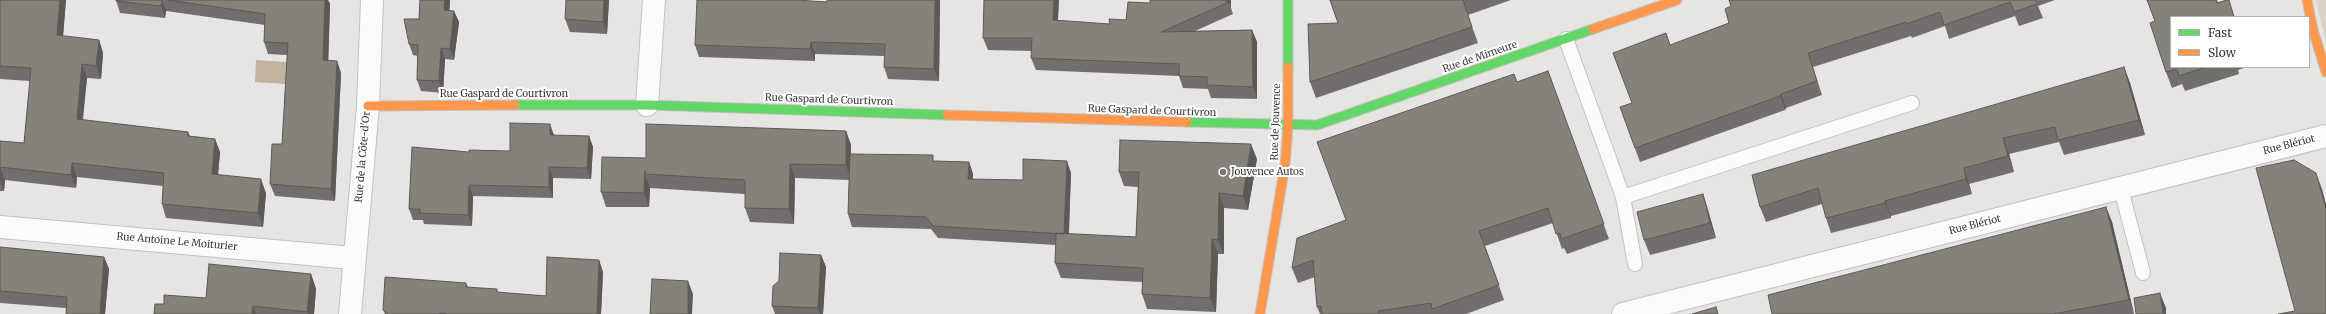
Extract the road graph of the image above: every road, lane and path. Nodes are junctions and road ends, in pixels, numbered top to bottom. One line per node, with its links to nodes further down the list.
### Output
1 (372, 0): 11 (street, Rue de la Côte-d'Or)
2 (654, 0): 10 (street)
3 (1288, 0): 12 (street, Rue de Jouvence)
4 (1677, 0): 6 (street, Rue de Mimeure)
5 (2307, 0): 8 (street)
6 (1650, 4): 7 (street, Rue de Mimeure)
7 (1566, 39): 12 (street, Rue de Mimeure); 15 (lane)
8 (2326, 72)
9 (1912, 103): 15 (lane)
10 (647, 105): 11 (street, Rue Gaspard de Courtivron); 12 (street, Rue Gaspard de Courtivron)
11 (368, 106): 17 (street, Rue de la Côte-d'Or)
12 (1288, 126): 21 (street, Rue de Jouvence)
13 (2326, 136): 14 (street, Rue Blériot)
14 (2121, 188): 19 (lane); 22 (street, Rue Blériot)
15 (1623, 197): 18 (lane)
16 (0, 226): 17 (street, Rue Antoine Le Moiturier)
17 (353, 258): 20 (street, Rue de la Côte-d'Or)
18 (1635, 264)
19 (2144, 273)
20 (350, 314)
21 (1260, 314)
22 (1623, 314)

